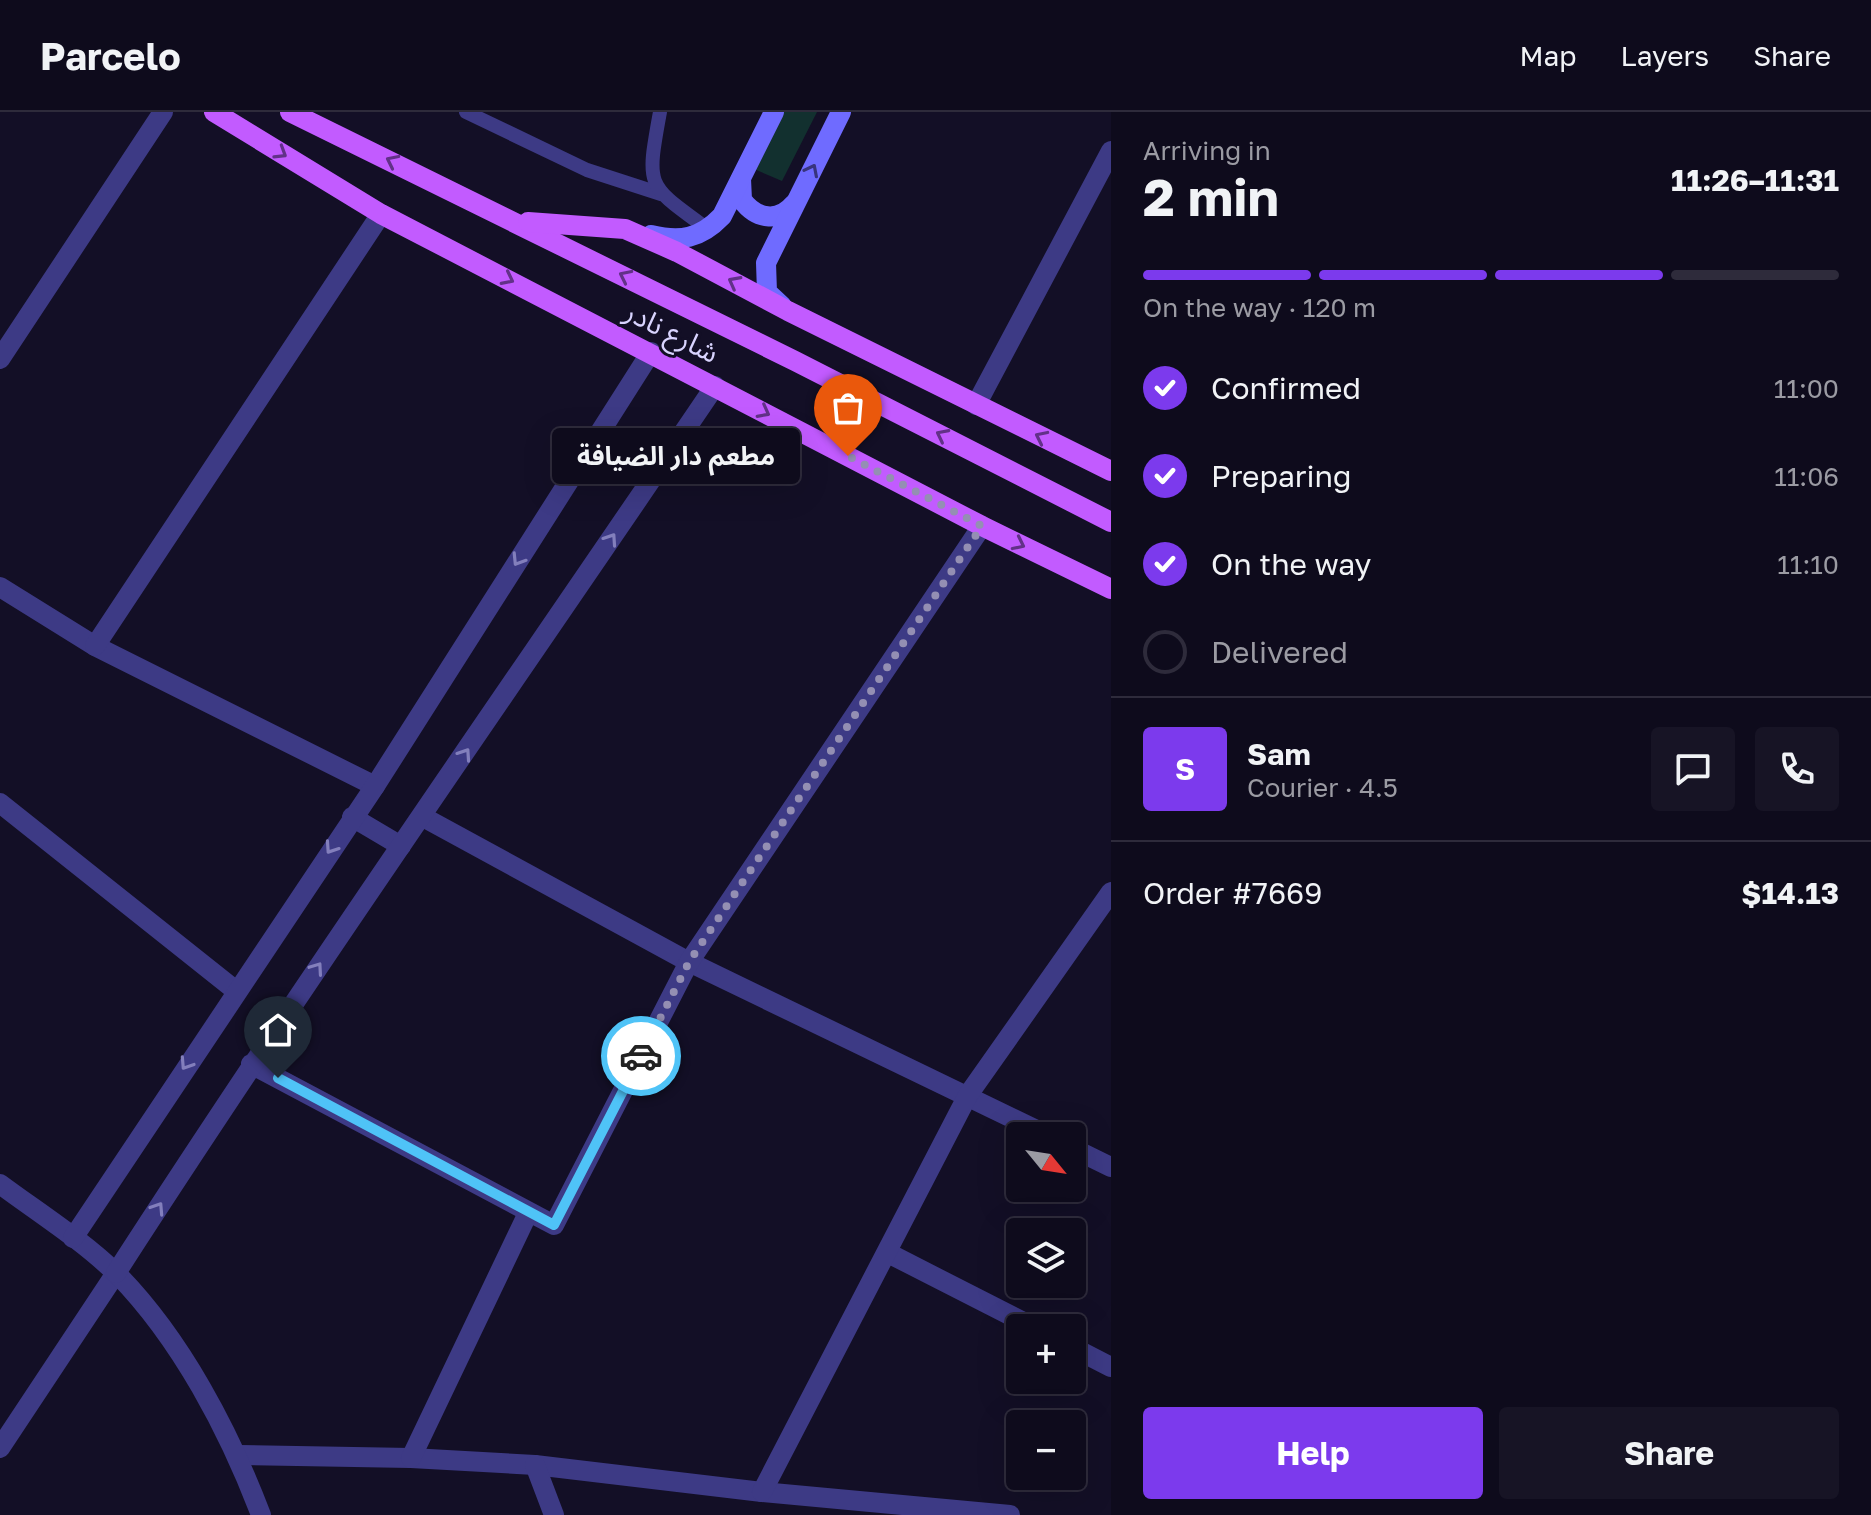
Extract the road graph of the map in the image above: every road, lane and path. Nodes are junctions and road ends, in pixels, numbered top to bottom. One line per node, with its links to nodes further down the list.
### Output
1 (163, 112): 17 (street)
2 (214, 112): 13 (main road, شارع نادر, one-way to 13)
3 (290, 112): 12 (main road, شارع نادر, one-way to 3)
4 (466, 112): 10 (lane)
5 (660, 112): 10 (lane)
6 (774, 112): 9 (main road)
7 (841, 112): 11 (main road, one-way to 7)
8 (1111, 151): 20 (street)
9 (744, 172): 11 (main road); 15 (main road)
10 (661, 194): 15 (lane)
11 (797, 199): 16 (main road)
12 (489, 208): 14 (main road); 22 (main road, شارع نادر, one-way to 12)
13 (381, 214): 18 (main road, شارع نادر, one-way to 18); 26 (street)
14 (625, 229): 15 (main road); 16 (main road, one-way to 14)
15 (709, 230)
16 (788, 311): 20 (main road)
17 (2, 352)
18 (651, 352): 19 (main road, شارع نادر); 27 (street, one-way to 27)
19 (715, 386): 23 (main road, شارع نادر, one-way to 23); 30 (street, one-way to 19)
20 (976, 405): 21 (main road, one-way to 20)
21 (1111, 471)
22 (1111, 522)
23 (982, 526): 25 (main road, شارع نادر, one-way to 25); 33 (street)
24 (0, 587): 26 (street)
25 (1111, 589)
26 (95, 646): 27 (street)
27 (375, 786): 29 (street)
28 (0, 803): 34 (street)
29 (352, 817): 31 (street); 34 (street, one-way to 34)
30 (423, 817): 31 (street); 33 (street)
31 (401, 846): 35 (street, one-way to 31)
32 (1111, 892): 36 (street)
33 (689, 962): 36 (street); 41 (street)
34 (235, 990): 42 (street, one-way to 42)
35 (251, 1064): 41 (street); 44 (street, one-way to 35)
36 (968, 1095): 37 (street); 43 (street)
37 (1021, 1122)
38 (1086, 1155): 39 (street)
39 (1111, 1167)
40 (0, 1184): 42 (street)
41 (528, 1213): 50 (street)
42 (73, 1238): 44 (street)
43 (888, 1253): 45 (street); 52 (street)
44 (116, 1273): 48 (street); 49 (street)
45 (1008, 1314)
46 (1086, 1354): 47 (street)
47 (1111, 1367)
48 (0, 1448)
49 (239, 1455): 50 (street); 53 (street)
50 (411, 1458): 51 (street)
51 (535, 1465): 52 (street); 54 (street)
52 (762, 1492): 55 (street)
53 (261, 1515)
54 (554, 1515)
55 (1010, 1515)

